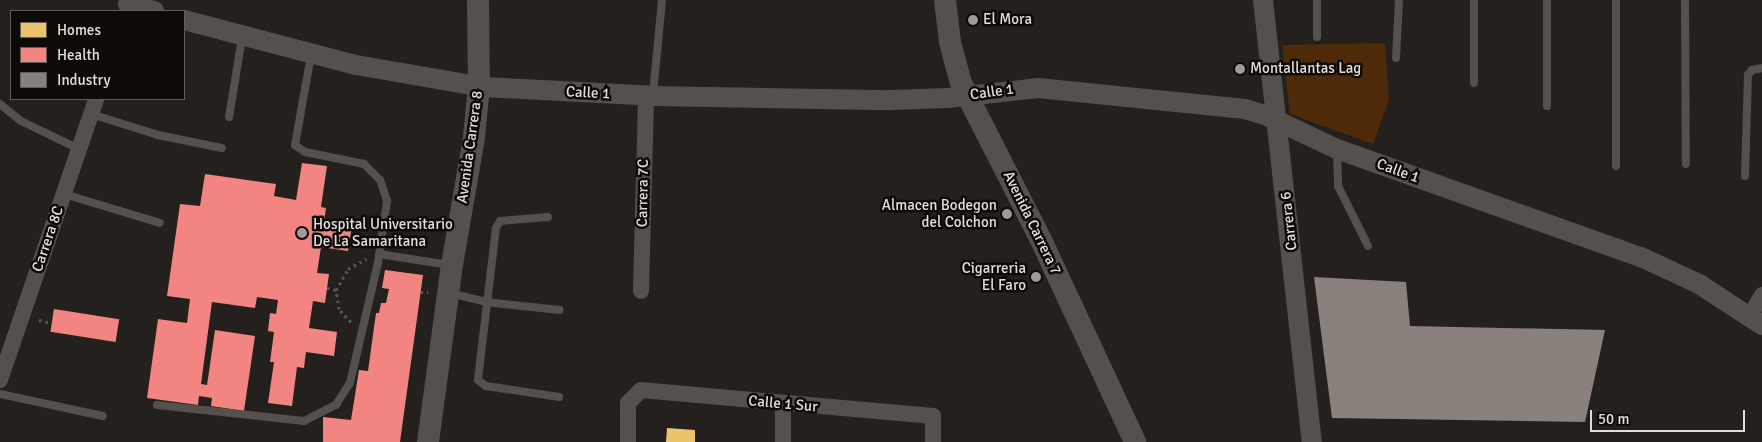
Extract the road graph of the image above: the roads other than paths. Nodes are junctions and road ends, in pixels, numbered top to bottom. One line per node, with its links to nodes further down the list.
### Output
1 (478, 0): 20 (main road, Avenida Carrera 8)
2 (662, 0): 21 (lane)
3 (945, 0): 22 (main road, Avenida Carrera 7)
4 (1263, 0): 27 (street, Carrera 6)
5 (1318, 0): 14 (lane)
6 (1399, 0): 17 (lane)
7 (1474, 0): 19 (lane)
8 (1547, 0): 25 (lane)
9 (1616, 0): 32 (lane)
10 (1685, 0): 31 (lane)
11 (128, 5): 12 (street)
12 (150, 10)
13 (185, 20): 15 (street, Calle 1)
14 (1317, 37)
15 (242, 38): 16 (street, Calle 1); 26 (lane)
16 (312, 55): 20 (street, Calle 1); 38 (lane)
17 (1396, 58)
18 (1762, 68): 33 (lane)
19 (1474, 83)
20 (479, 86): 21 (street, Calle 1); 39 (main road, Avenida Carrera 8)
21 (649, 96): 22 (street, Calle 1); 40 (street, Carrera 7C)
22 (967, 96): 27 (street, Calle 1); 56 (main road, Avenida Carrera 7)
23 (0, 104): 29 (lane)
24 (93, 106): 28 (lane); 29 (street, Carrera 8C)
25 (1547, 106)
26 (229, 117)
27 (1276, 120): 30 (street, Calle 1); 57 (street, Carrera 6)
28 (222, 148)
29 (79, 149): 34 (street, Carrera 8C)
30 (1337, 149): 37 (lane); 45 (street, Calle 1)
31 (1686, 164)
32 (1616, 166)
33 (1745, 176)
34 (64, 194): 36 (lane); 46 (street, Carrera 8C)
35 (548, 217): 43 (lane)
36 (160, 223)
37 (1368, 246)
38 (379, 254): 39 (lane); 49 (lane)
39 (452, 265): 41 (main road, Avenida Carrera 8)
40 (641, 290)
41 (448, 293): 43 (lane); 52 (main road, Avenida Carrera 8)
42 (1762, 295): 45 (street)
43 (485, 302): 44 (lane); 48 (lane)
44 (560, 310)
45 (1756, 321)
46 (0, 380)
47 (0, 394): 51 (lane)
48 (560, 397)
49 (157, 404)
50 (783, 405): 53 (street, Calle 1 Sur); 54 (street); 55 (street, Calle 1 Sur)
51 (103, 416)
52 (428, 442)
53 (628, 442)
54 (783, 442)
55 (933, 442)
56 (1135, 442)
57 (1312, 442)

